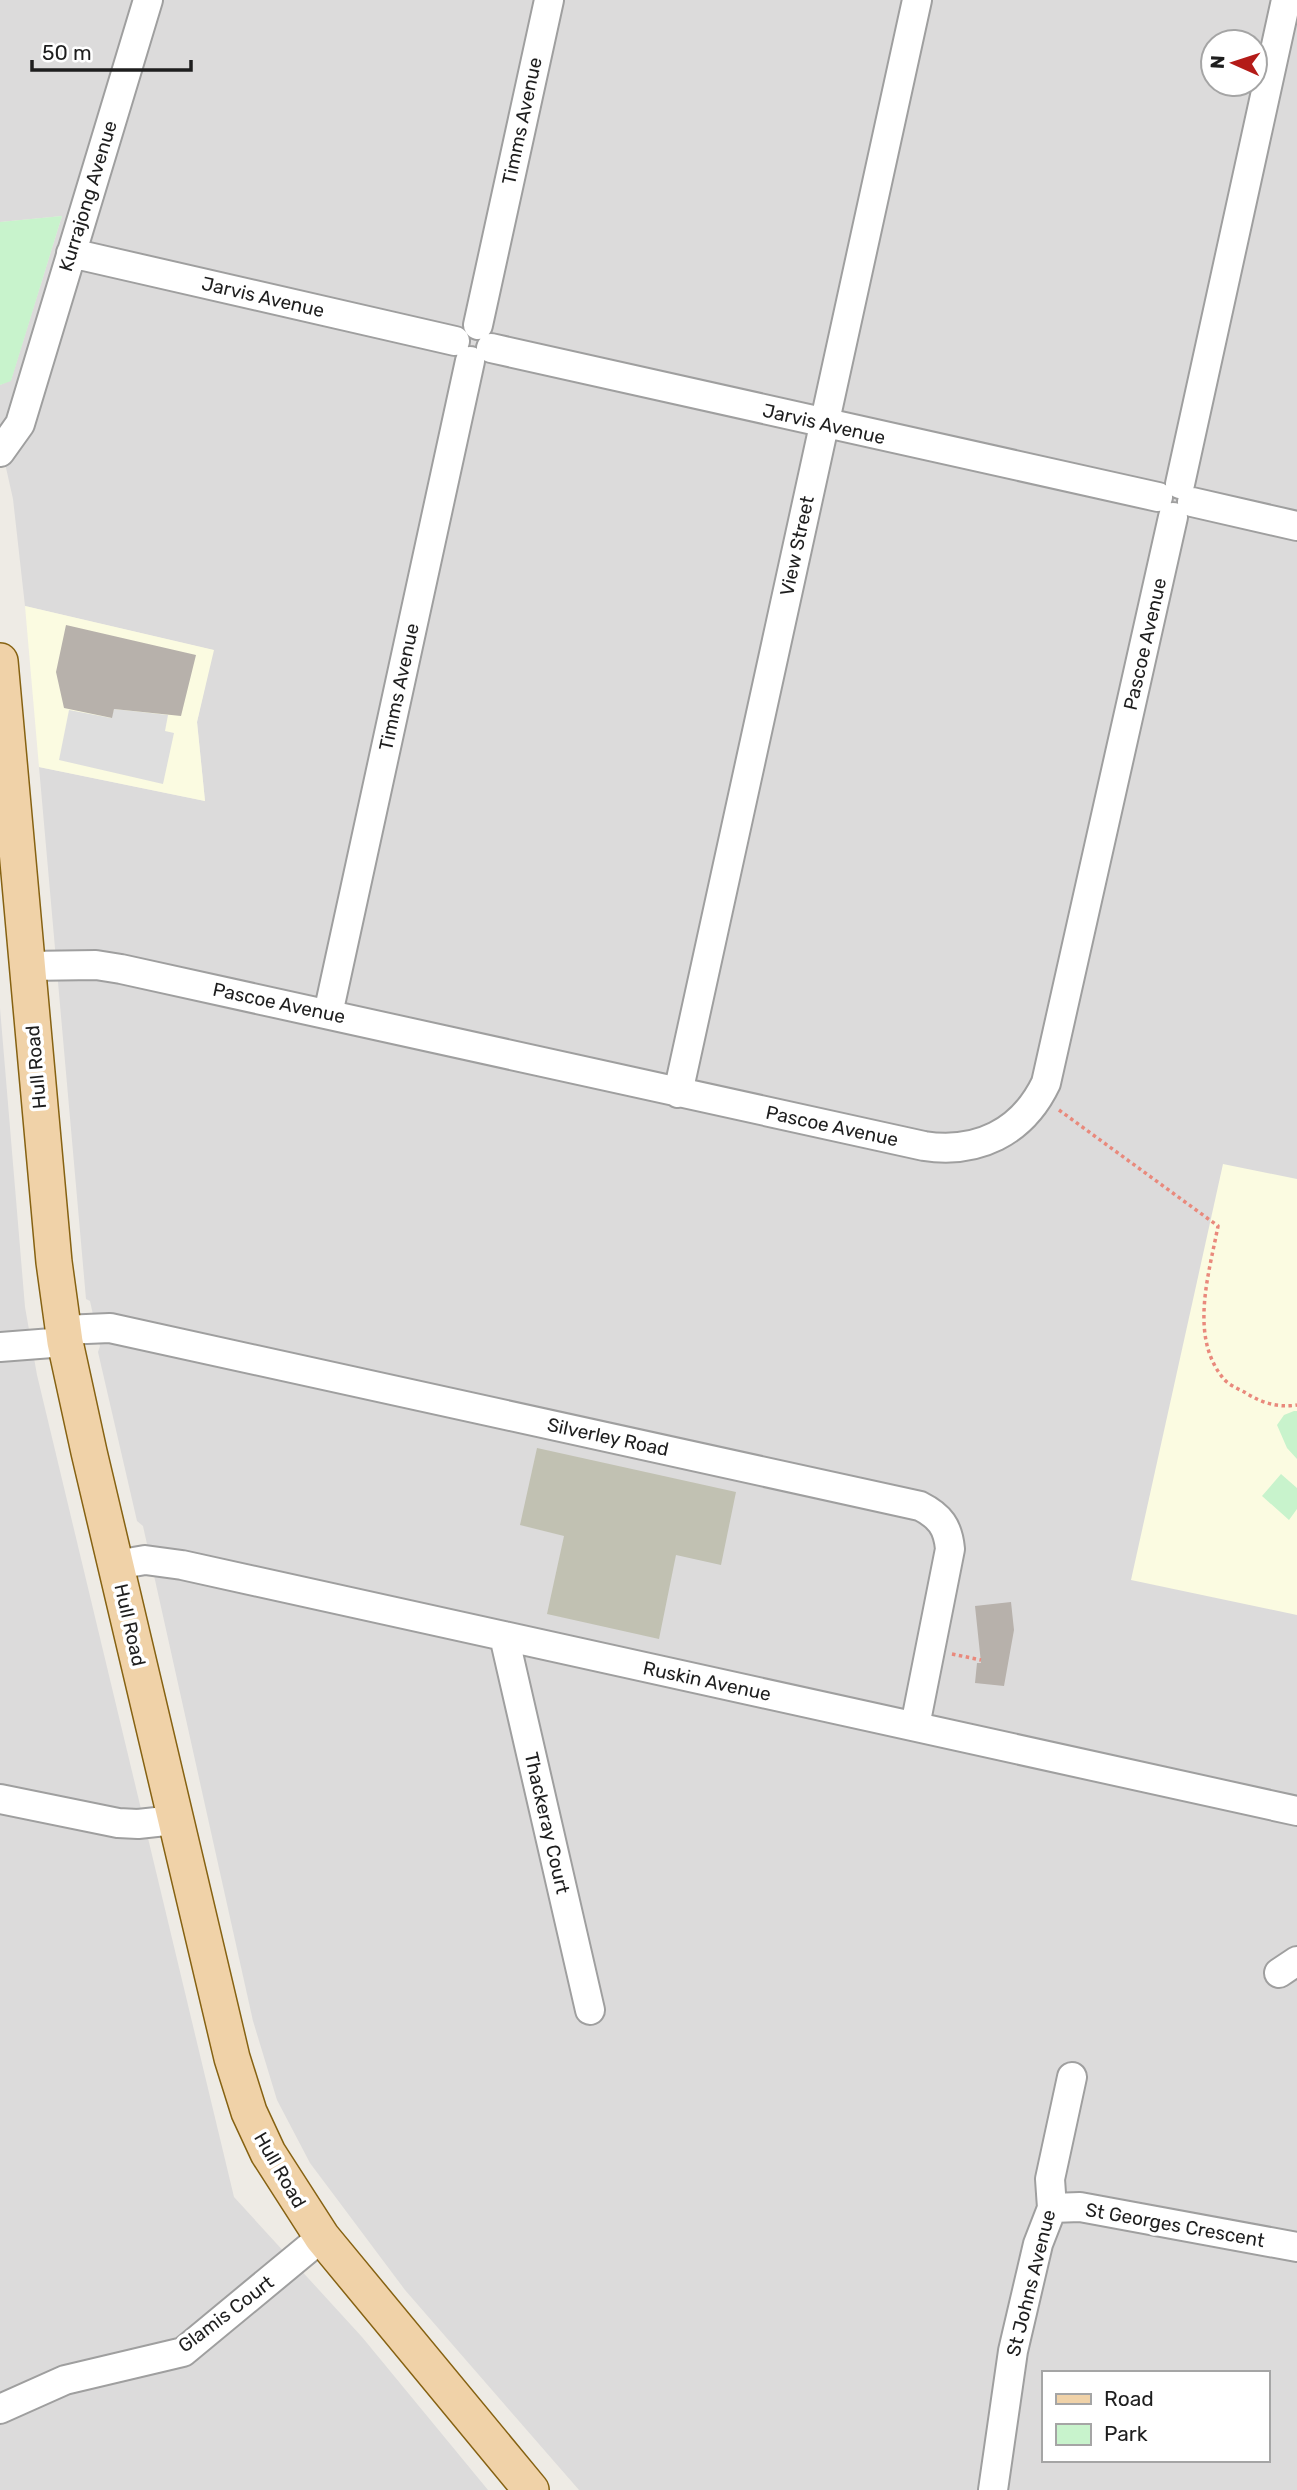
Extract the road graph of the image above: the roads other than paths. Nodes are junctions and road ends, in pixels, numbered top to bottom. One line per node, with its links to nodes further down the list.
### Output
1 (148, 0): 5 (street, Kurrajong Avenue)
2 (917, 0): 8 (street, View Street)
3 (1286, 0): 10 (street, Pascoe Avenue)
4 (540, 2): 6 (street, Timms Avenue)
5 (71, 253): 6 (street, Jarvis Avenue); 7 (street, Kurrajong Avenue)
6 (473, 343): 8 (street, Jarvis Avenue); 14 (street, Timms Avenue)
7 (14, 395): 9 (street, Kurrajong Avenue)
8 (824, 424): 10 (street, Jarvis Avenue); 15 (street, View Street)
9 (0, 452)
10 (1176, 500): 11 (street, Jarvis Avenue); 15 (street, Pascoe Avenue)
11 (1297, 526)
12 (0, 661): 13 (main road, Hull Road)
13 (27, 966): 14 (street, Pascoe Avenue); 16 (main road, Hull Road)
14 (328, 1014): 15 (street, Pascoe Avenue)
15 (678, 1093)
16 (64, 1336): 17 (street, Silverley Road); 18 (main road, Hull Road); 20 (street, Silverley Road)
17 (0, 1348)
18 (116, 1565): 19 (street, Ruskin Avenue); 23 (main road, Hull Road)
19 (504, 1636): 20 (street, Ruskin Avenue); 24 (street, Thackeray Court)
20 (915, 1726): 22 (street, Ruskin Avenue)
21 (0, 1798): 23 (street)
22 (1297, 1811)
23 (175, 1820): 27 (main road, Hull Road)
24 (590, 2010)
25 (1072, 2077): 26 (street, St Johns Avenue)
26 (1052, 2208): 28 (street, St Georges Crescent); 31 (street, St Johns Avenue)
27 (321, 2237): 29 (street, Glamis Court); 30 (main road, Hull Road)
28 (1297, 2247)
29 (0, 2409)
30 (531, 2490)
31 (993, 2490)

